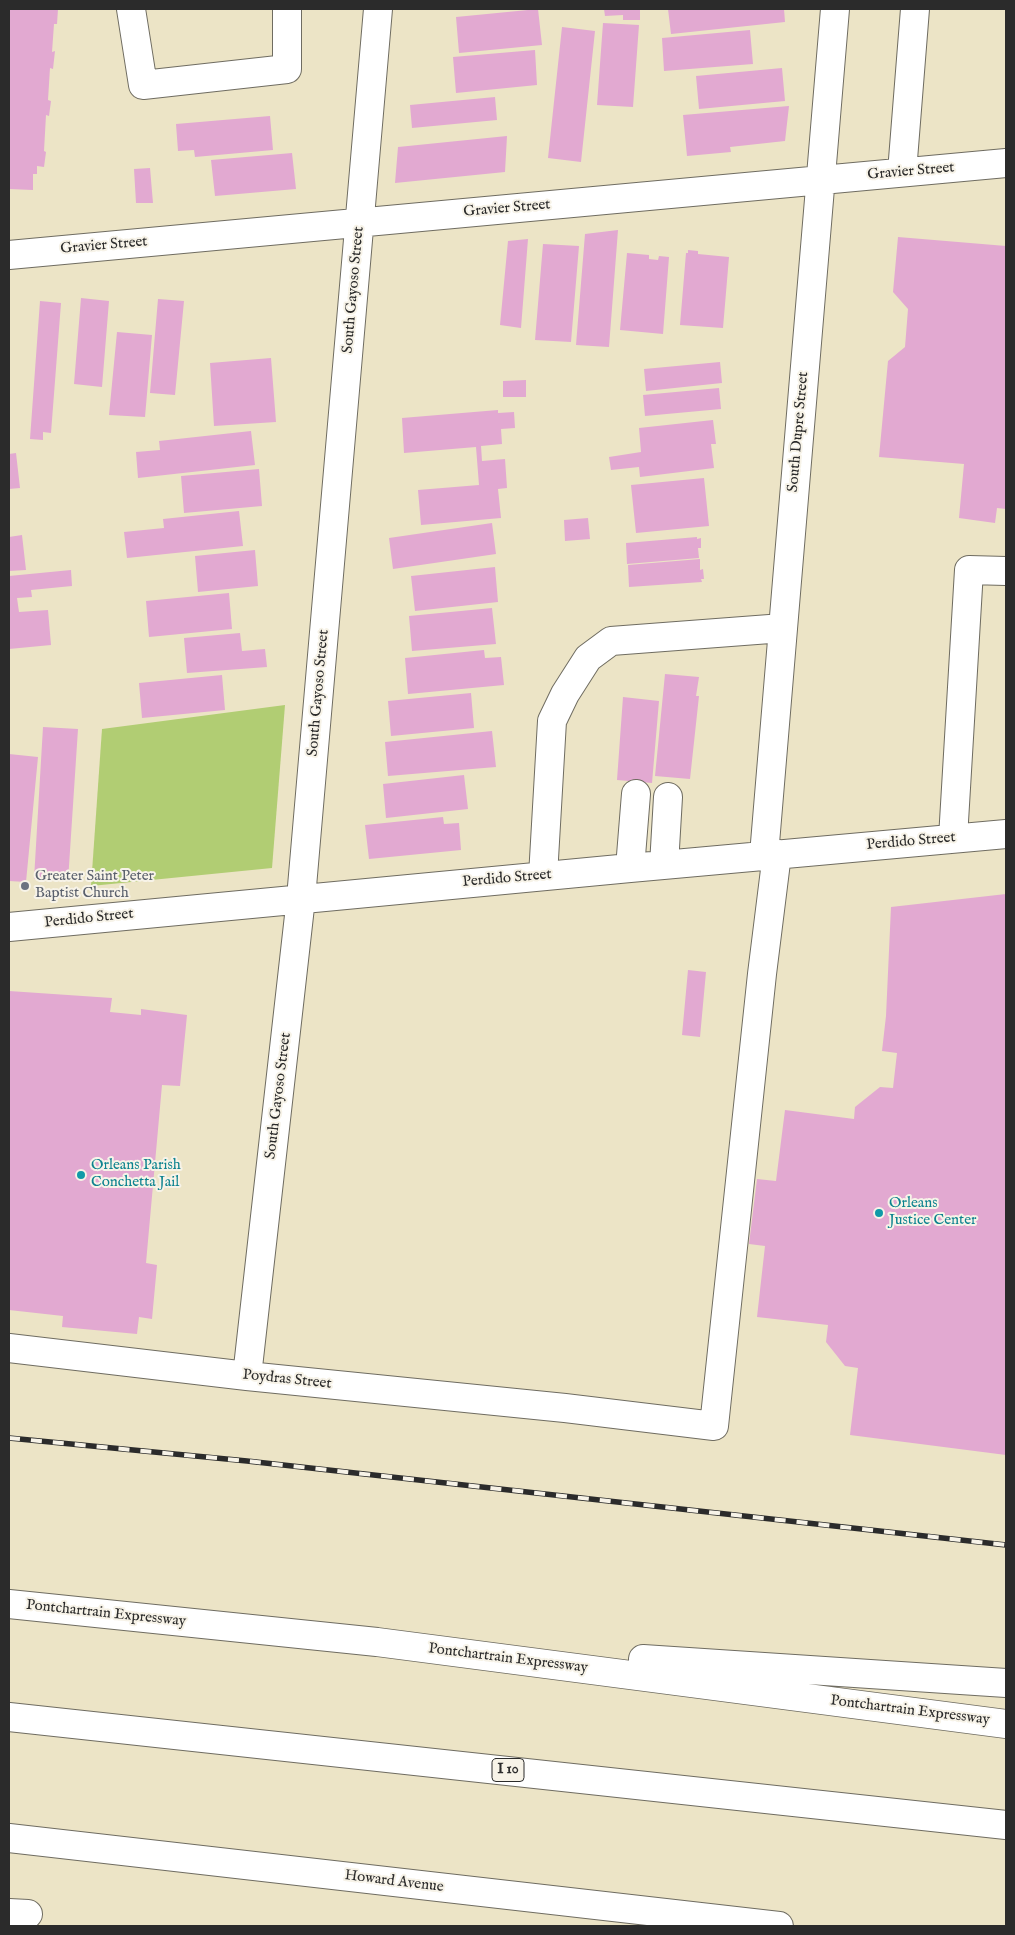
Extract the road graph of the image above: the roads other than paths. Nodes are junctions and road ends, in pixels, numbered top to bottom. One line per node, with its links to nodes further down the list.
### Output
1 (131, 9): 2 (main road)
2 (286, 9)
3 (378, 9): 9 (main road, South Gayoso Street)
4 (836, 9): 8 (main road, South Dupre Street)
5 (915, 9): 7 (main road)
6 (1006, 163): 7 (main road, Gravier Street)
7 (902, 172): 8 (main road, Gravier Street)
8 (820, 180): 9 (main road, Gravier Street); 12 (main road, South Dupre Street)
9 (359, 222): 10 (main road, Gravier Street); 21 (main road, South Gayoso Street)
10 (9, 255)
11 (1006, 571): 16 (main road)
12 (783, 628): 17 (main road, South Dupre Street); 20 (main road)
13 (636, 794): 19 (main road)
14 (668, 796): 18 (main road)
15 (1006, 834): 16 (main road, Perdido Street)
16 (952, 838): 17 (main road, Perdido Street)
17 (770, 855): 18 (main road, Perdido Street); 24 (main road, Poydras Street)
18 (664, 865): 19 (main road, Perdido Street)
19 (630, 868): 20 (main road, Perdido Street)
20 (543, 876): 21 (main road, Perdido Street)
21 (301, 898): 22 (main road, Perdido Street); 24 (main road, South Gayoso Street)
22 (9, 927)
23 (9, 1348): 24 (main road, Poydras Street)
24 (247, 1376)
25 (9, 1604): 26 (main road, Pontchartrain Expressway)
26 (377, 1642): 27 (main road); 29 (main road, Pontchartrain Expressway)
27 (1006, 1683)
28 (9, 1717): 30 (main road, I 10)
29 (1006, 1724)
30 (1006, 1825)
31 (9, 1838): 32 (main road, Howard Avenue)
32 (692, 1921): 33 (main road, Howard Avenue)
33 (779, 1926)

